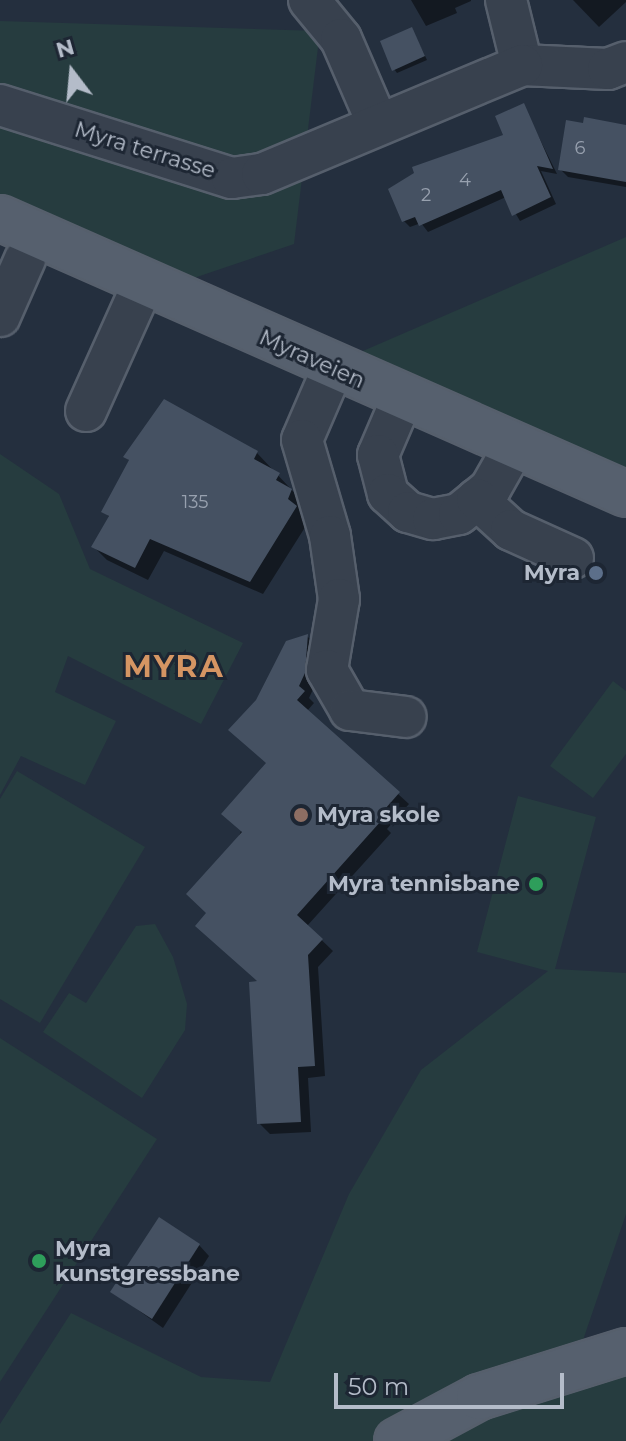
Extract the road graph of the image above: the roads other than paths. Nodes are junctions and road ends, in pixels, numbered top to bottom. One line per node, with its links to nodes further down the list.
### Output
1 (309, 0): 6 (street)
2 (506, 0): 4 (street)
3 (626, 62): 4 (street, Myra terrasse)
4 (522, 65): 6 (street, Myra terrasse)
5 (0, 105): 6 (street, Myra terrasse)
6 (377, 122)
7 (0, 218): 8 (main road, Myraveien)
8 (25, 253): 9 (main road, Myraveien); 10 (street)
9 (143, 284): 11 (main road, Myraveien); 13 (street)
10 (0, 316)
11 (333, 368): 12 (main road, Myraveien); 18 (street)
12 (402, 399): 14 (main road, Myraveien); 16 (street)
13 (86, 411)
14 (515, 445): 15 (main road, Myraveien); 16 (street)
15 (626, 494)
16 (477, 499): 17 (street)
17 (573, 558)
18 (406, 717)
19 (626, 1351): 20 (main road)
20 (397, 1441)

